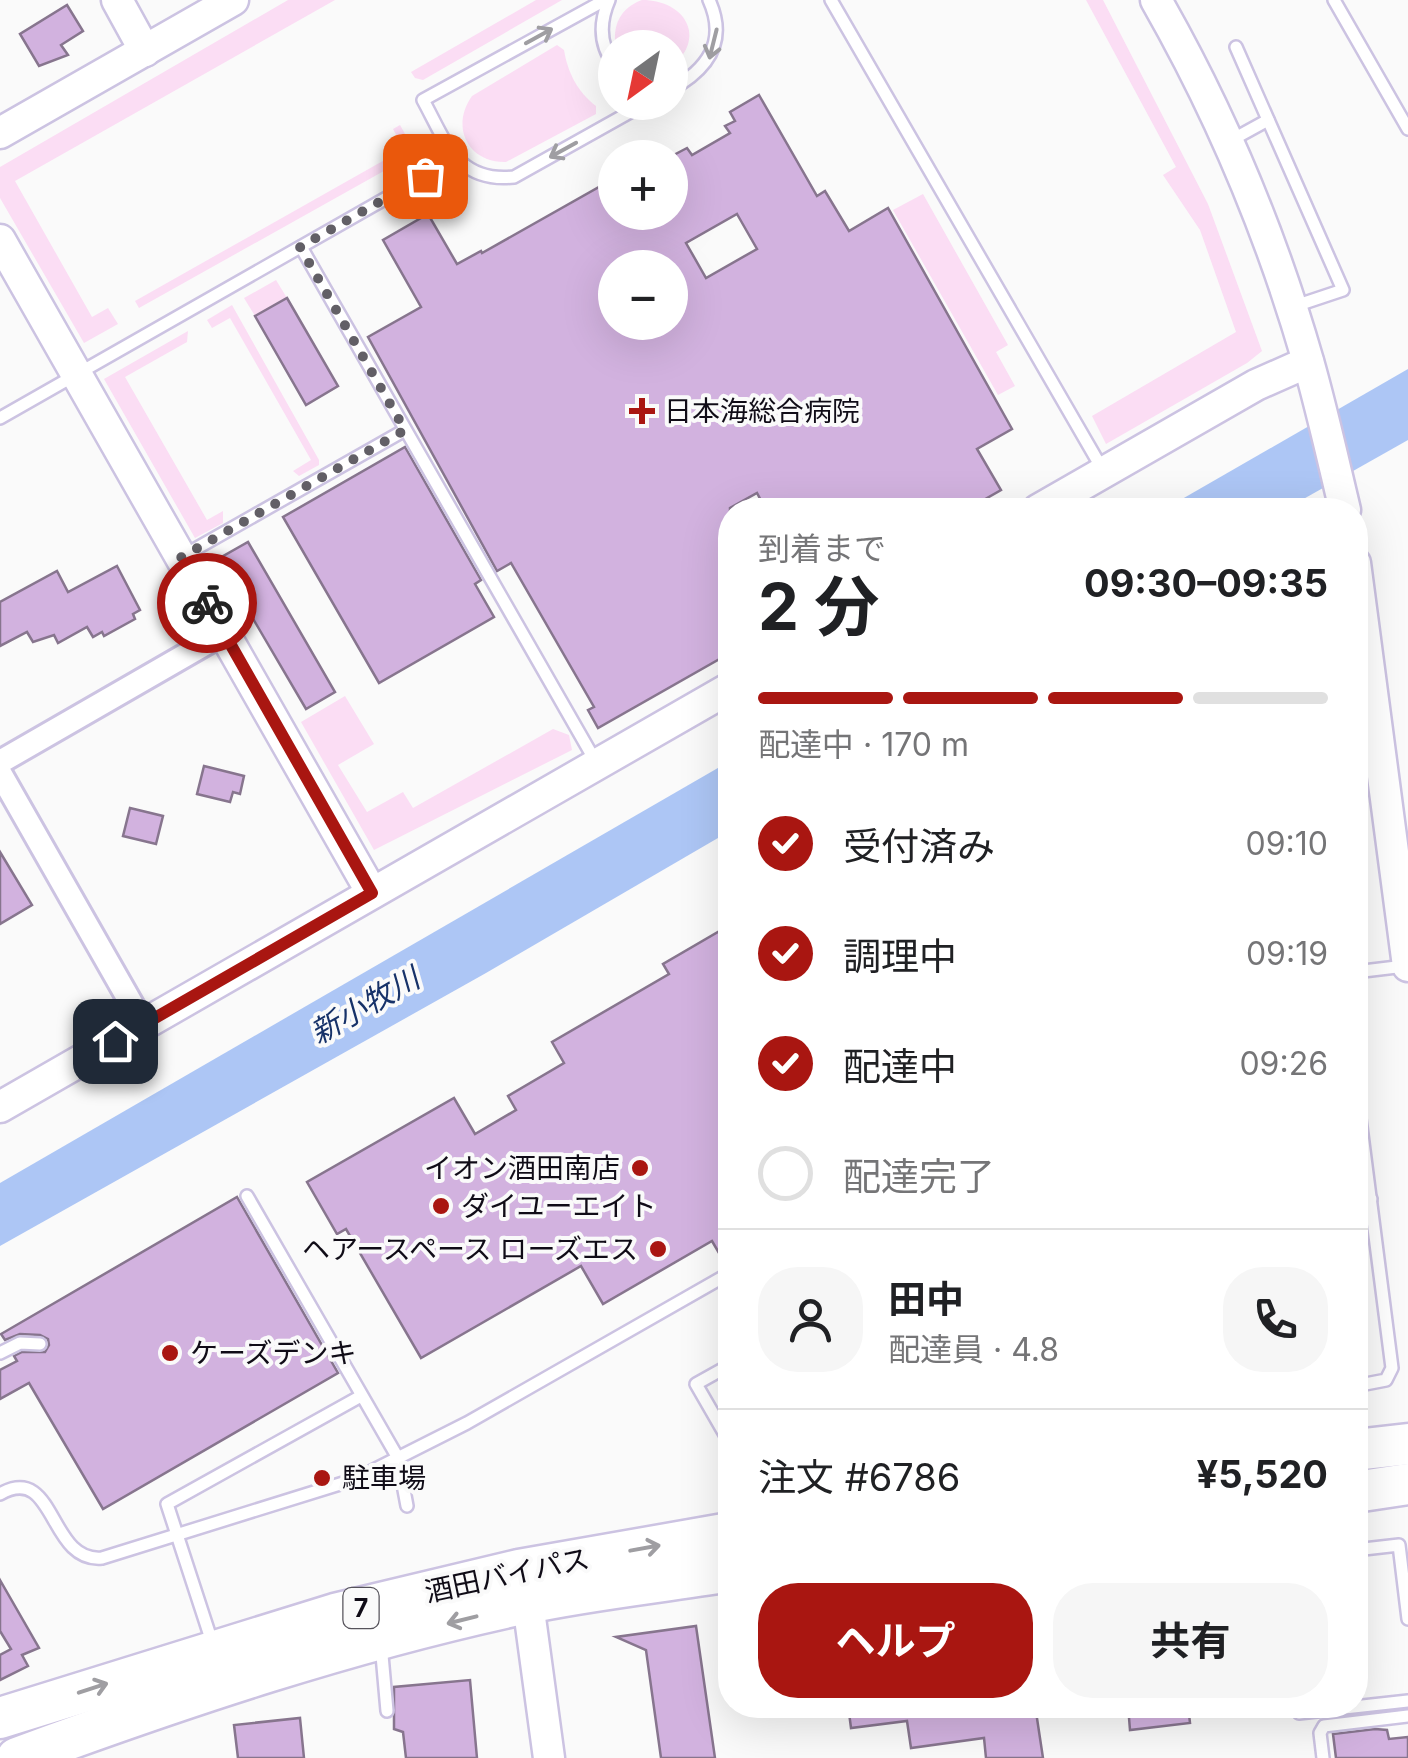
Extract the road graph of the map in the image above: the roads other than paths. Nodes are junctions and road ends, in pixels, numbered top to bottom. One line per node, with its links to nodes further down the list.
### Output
1 (118, 0): 10 (street)
2 (233, 0): 10 (street)
3 (607, 0): 8 (lane); 12 (lane, one-way to 3)
4 (709, 0): 11 (lane, one-way to 11)
5 (830, 0): 25 (lane)
6 (1156, 0): 16 (street)
7 (1334, 0): 14 (lane)
8 (601, 30)
9 (1236, 47): 13 (lane)
10 (144, 51): 15 (street)
11 (688, 80)
12 (616, 120)
13 (1268, 120): 16 (lane); 20 (lane)
14 (1408, 129)
15 (0, 134)
16 (1226, 143): 20 (street)
17 (425, 176): 19 (lane)
18 (0, 240): 22 (street)
19 (300, 247): 22 (lane); 24 (lane)
20 (1290, 307): 21 (street)
21 (1308, 362): 25 (street); 27 (street)
22 (76, 375): 23 (lane); 28 (street)
23 (0, 418)
24 (405, 430): 28 (lane); 33 (lane)
25 (1104, 472): 26 (street)
26 (1059, 498)
27 (1342, 498)
28 (180, 558): 29 (street)
29 (224, 634): 32 (street); 36 (street)
30 (1368, 640): 35 (street)
31 (718, 695): 33 (street)
32 (0, 762)
33 (598, 764): 36 (street)
34 (0, 773): 39 (street)
35 (1400, 831): 37 (street)
36 (372, 893): 39 (street)
37 (1408, 966): 38 (lane)
38 (1368, 971)
39 (144, 1024): 40 (street)
40 (0, 1106)
41 (1368, 1177): 43 (lane)
42 (247, 1196): 50 (lane)
43 (1371, 1199): 44 (lane); 49 (lane)
44 (1368, 1201)
45 (718, 1280): 54 (lane)
46 (40, 1344): 47 (lane)
47 (0, 1353)
48 (718, 1372): 51 (lane)
49 (1368, 1383)
50 (361, 1396): 54 (lane); 59 (lane)
51 (718, 1422)
52 (1408, 1444): 53 (highway)
53 (1368, 1449)
54 (398, 1458): 58 (lane); 59 (lane)
55 (1408, 1484): 56 (highway)
56 (1368, 1490)
57 (0, 1494): 59 (lane)
58 (407, 1506)
59 (177, 1535): 67 (lane)
60 (718, 1535): 67 (highway, 酒田バイパス / 7, one-way to 60)
61 (1368, 1549): 62 (lane)
62 (1405, 1560): 65 (lane)
63 (718, 1573): 64 (highway, 酒田バイパス / 7)
64 (528, 1603): 66 (highway, 酒田バイパス / 7, one-way to 66); 74 (street)
65 (1408, 1619)
66 (380, 1640): 70 (lane); 73 (highway, 酒田バイパス / 7)
67 (214, 1649): 72 (highway, 酒田バイパス / 7, one-way to 67)
68 (1408, 1701): 69 (lane)
69 (1368, 1706)
70 (388, 1710)
71 (1408, 1716): 75 (lane)
72 (0, 1718)
73 (16, 1758)
74 (549, 1758)
75 (1323, 1758)

